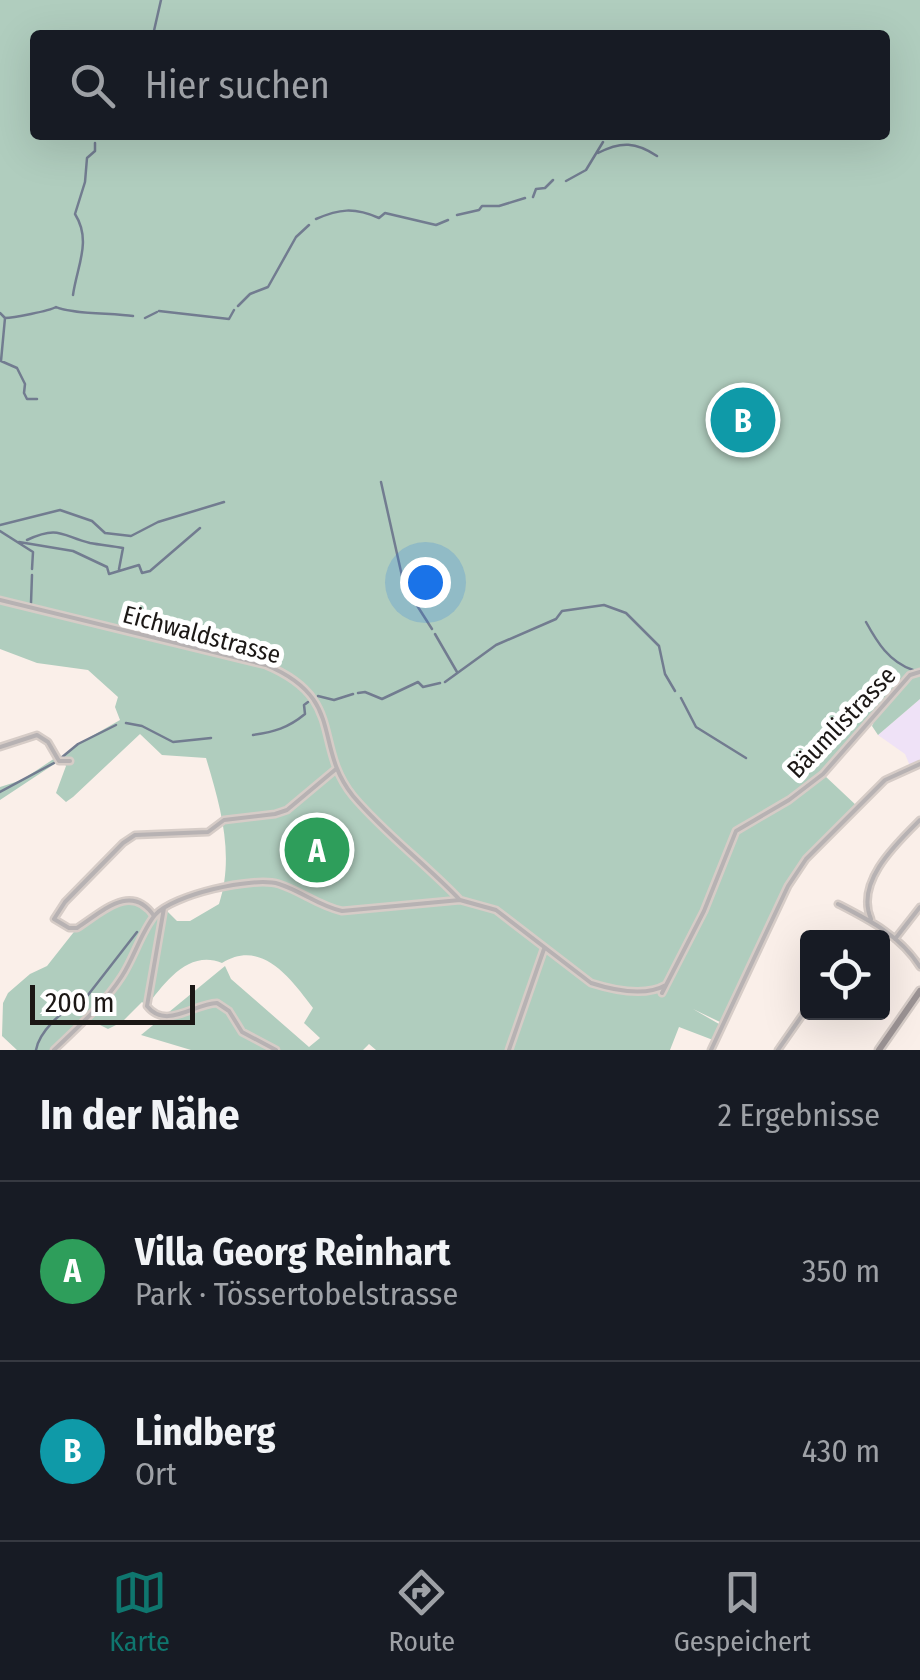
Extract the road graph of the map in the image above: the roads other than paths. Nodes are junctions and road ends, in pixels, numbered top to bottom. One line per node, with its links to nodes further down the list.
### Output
1 (0, 600): 6 (street, Eichwaldstrasse)
2 (920, 672): 18 (street, Bäumlistrasse)
3 (0, 746): 4 (street)
4 (70, 761)
5 (920, 764): 25 (street)
6 (337, 768): 8 (street, Eichwaldstrasse); 12 (street)
7 (920, 820): 13 (street)
8 (460, 900): 11 (street); 16 (street)
9 (838, 904): 13 (street)
10 (920, 906): 15 (street)
11 (164, 908): 12 (street); 23 (street)
12 (154, 916): 22 (street)
13 (871, 919): 14 (street)
14 (880, 928): 15 (street)
15 (895, 939): 17 (street)
16 (544, 949): 18 (street); 24 (street)
17 (920, 968)
18 (666, 985): 20 (street, Bäumlistrasse)
19 (920, 991): 27 (street)
20 (662, 992)
21 (800, 1018): 26 (street)
22 (54, 1050)
23 (276, 1050)
24 (510, 1050)
25 (711, 1050)
26 (778, 1050)
27 (879, 1050)

